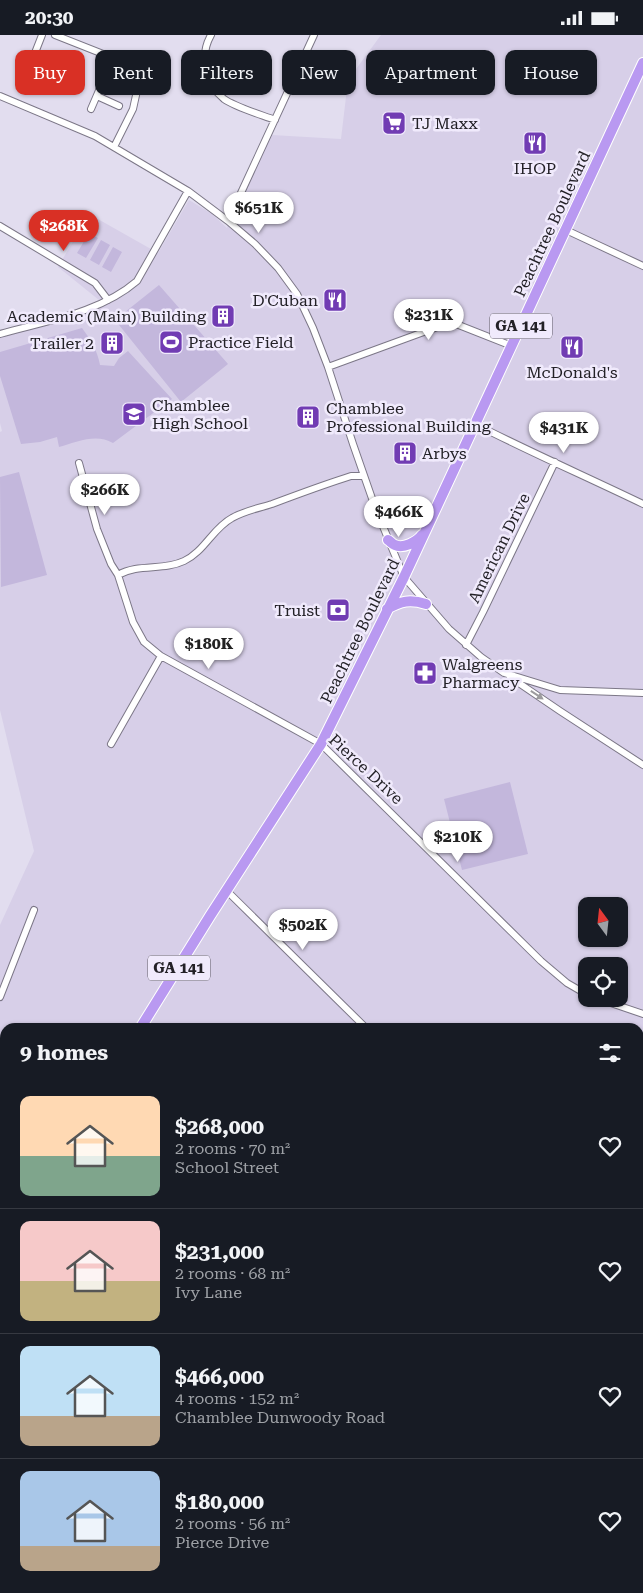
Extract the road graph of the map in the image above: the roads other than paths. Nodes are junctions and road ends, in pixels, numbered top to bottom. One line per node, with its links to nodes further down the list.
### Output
1 (42, 35): 5 (street)
2 (54, 35): 6 (street)
3 (211, 35): 13 (street)
4 (314, 35): 13 (street)
5 (36, 50)
6 (95, 52)
7 (643, 63): 18 (highway, Peachtree Boulevard / GA 141)
8 (136, 95): 14 (street)
9 (0, 96): 14 (street)
10 (97, 96): 11 (street); 12 (street)
11 (119, 106)
12 (91, 109)
13 (275, 120): 16 (street)
14 (114, 147): 15 (street)
15 (188, 191): 16 (street); 20 (street)
16 (228, 221): 23 (street)
17 (0, 226): 20 (street)
18 (566, 230): 19 (street); 22 (highway, Peachtree Boulevard / GA 141)
19 (643, 265)
20 (108, 300): 21 (street)
21 (0, 334)
22 (512, 345): 23 (street); 24 (highway, Peachtree Boulevard / GA 141)
23 (328, 367): 27 (street)
24 (475, 424): 25 (street); 31 (highway, Peachtree Boulevard / GA 141)
25 (556, 462): 30 (street); 37 (street, American Drive)
26 (79, 463): 33 (street, Pierce Drive)
27 (361, 466): 28 (street); 29 (street)
28 (351, 476): 29 (street); 33 (street)
29 (364, 476): 32 (street)
30 (643, 504)
31 (426, 530): 32 (highway); 34 (highway, Peachtree Boulevard / GA 141)
32 (388, 539): 34 (street)
33 (118, 575): 38 (street, Pierce Drive)
34 (404, 577): 35 (street); 36 (highway, Peachtree Boulevard / GA 141)
35 (426, 603): 36 (highway); 37 (street)
36 (387, 609): 42 (highway, Peachtree Boulevard / GA 141)
37 (466, 645): 39 (street)
38 (161, 656): 41 (street); 42 (street, Pierce Drive)
39 (504, 673): 40 (street); 43 (street, one-way to 43)
40 (643, 693)
41 (112, 744)
42 (321, 744): 44 (highway, Peachtree Boulevard / GA 141); 46 (street, Pierce Drive)
43 (643, 765)
44 (226, 890): 50 (highway, Peachtree Boulevard / GA 141); 51 (street)
45 (34, 911): 47 (street)
46 (578, 989)
47 (0, 997)
48 (621, 1007): 49 (street)
49 (643, 1015)
50 (143, 1023)
51 (361, 1023)

